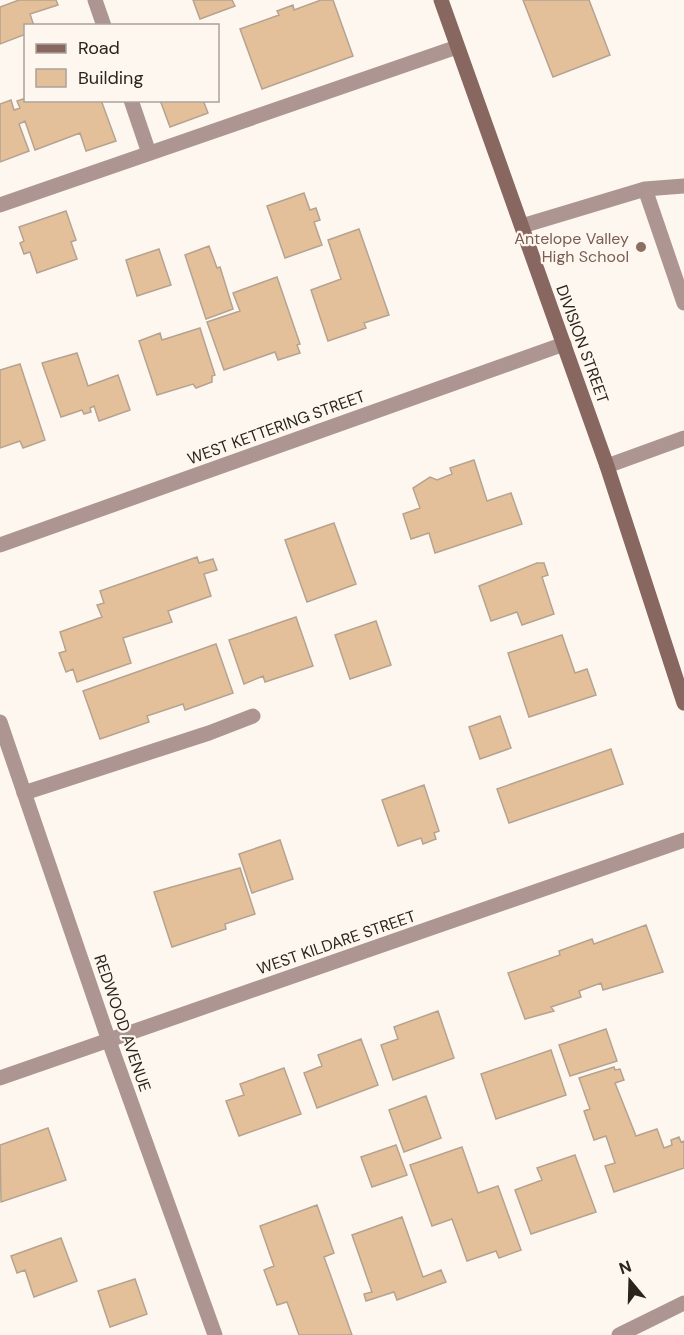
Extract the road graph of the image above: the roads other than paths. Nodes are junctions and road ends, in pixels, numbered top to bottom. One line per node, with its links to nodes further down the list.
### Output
1 (95, 0): 3 (street)
2 (441, 0): 4 (main road, DIVISION STREET)
3 (103, 24)
4 (457, 47): 6 (street); 10 (main road, DIVISION STREET)
5 (132, 102): 6 (street)
6 (149, 153): 9 (street)
7 (684, 186): 8 (street)
8 (645, 189): 10 (street); 11 (street)
9 (0, 205)
10 (522, 226): 12 (main road, DIVISION STREET)
11 (684, 303)
12 (564, 344): 14 (main road, DIVISION STREET); 15 (street, WEST KETTERING STREET)
13 (684, 438): 14 (street)
14 (608, 466): 16 (main road, DIVISION STREET)
15 (0, 545)
16 (678, 666): 17 (main road, DIVISION STREET)
17 (684, 703)
18 (253, 716): 20 (street)
19 (0, 722): 20 (street, REDWOOD AVENUE)
20 (24, 793): 22 (street, REDWOOD AVENUE)
21 (684, 840): 22 (street, WEST KILDARE STREET)
22 (109, 1041): 23 (street, WEST KILDARE STREET); 25 (street, REDWOOD AVENUE)
23 (0, 1078)
24 (684, 1303): 26 (street)
25 (215, 1335)
26 (619, 1335)

